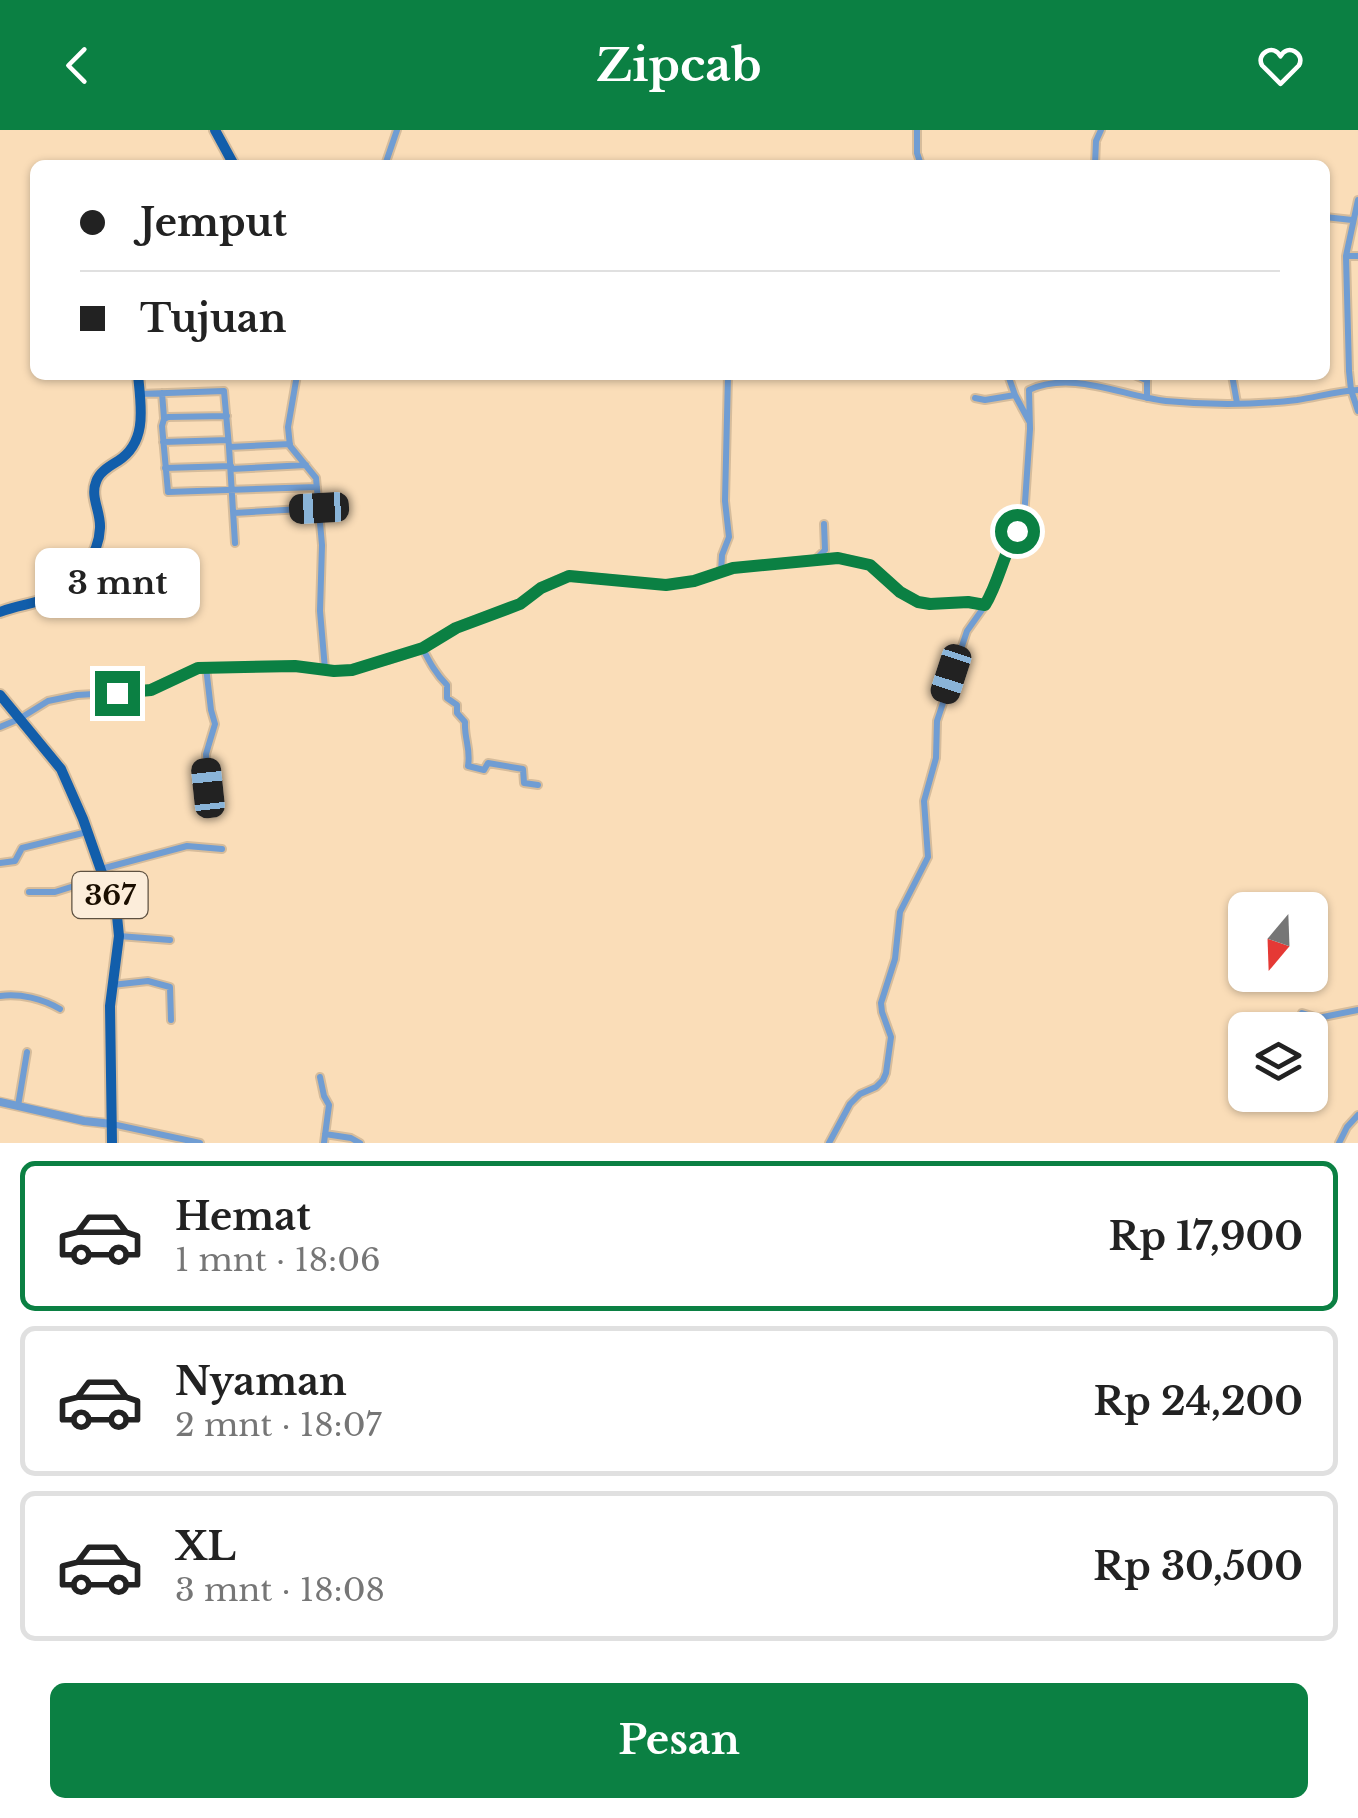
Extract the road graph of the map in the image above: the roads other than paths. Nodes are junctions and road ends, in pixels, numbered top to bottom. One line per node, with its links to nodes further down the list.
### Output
1 (215, 130): 5 (main road)
2 (396, 130): 6 (street)
3 (917, 130): 7 (street)
4 (1101, 130): 8 (street)
5 (231, 160)
6 (387, 160)
7 (920, 160)
8 (1096, 160)
9 (1358, 200): 11 (street)
10 (1330, 218): 11 (street)
11 (1352, 220): 12 (street)
12 (1346, 256): 13 (street); 14 (street)
13 (1358, 256)
14 (1353, 315): 21 (street)
15 (139, 380): 23 (main road)
16 (296, 380): 34 (street)
17 (728, 380): 45 (street)
18 (1010, 380): 24 (street)
19 (1146, 380): 26 (street)
20 (1233, 380): 27 (street)
21 (1354, 390): 27 (street); 28 (street)
22 (162, 393): 23 (street); 29 (street); 30 (street)
23 (140, 394): 47 (main road)
24 (1015, 395): 25 (street); 31 (street)
25 (976, 398)
26 (1147, 398): 27 (street); 31 (street)
27 (1237, 403)
28 (1358, 411)
29 (227, 416): 30 (street); 33 (street)
30 (164, 419): 32 (street)
31 (1030, 422): 46 (street)
32 (164, 442): 33 (street); 37 (street)
33 (229, 444): 34 (street); 36 (street)
34 (290, 444): 35 (street)
35 (307, 465): 36 (street); 38 (street)
36 (231, 467): 37 (street); 39 (street)
37 (166, 468): 39 (street)
38 (317, 487): 39 (street); 40 (street)
39 (232, 491): 41 (street)
40 (319, 508): 41 (street); 50 (street)
41 (234, 513): 43 (street)
42 (824, 524): 44 (street)
43 (235, 544)
44 (814, 561): 45 (street); 46 (street)
45 (721, 572): 48 (street)
46 (985, 605): 79 (street)
47 (0, 612)
48 (423, 648): 50 (street); 54 (street)
49 (206, 667): 50 (street); 52 (street); 55 (street)
50 (325, 669)
51 (0, 694): 52 (main road, 367)
52 (19, 718): 53 (street); 56 (main road, 367)
53 (0, 727)
54 (538, 785)
55 (208, 788)
56 (88, 832): 58 (street); 59 (main road, 367)
57 (222, 849): 59 (street)
58 (0, 863)
59 (102, 873): 60 (street); 61 (main road, 367)
60 (28, 892)
61 (119, 936): 62 (street); 63 (main road, 367)
62 (170, 940)
63 (111, 985): 68 (street); 74 (main road, 367)
64 (0, 996): 65 (street)
65 (60, 1010)
66 (1358, 1010): 67 (street)
67 (1328, 1016)
68 (171, 1020)
69 (28, 1052): 72 (street)
70 (320, 1077): 75 (street)
71 (0, 1102): 72 (street)
72 (18, 1106): 74 (street)
73 (1358, 1116): 80 (street)
74 (112, 1124): 76 (main road, 367); 77 (street)
75 (324, 1139): 78 (street)
76 (112, 1143)
77 (200, 1143)
78 (360, 1143)
79 (829, 1143)
80 (1338, 1143)

